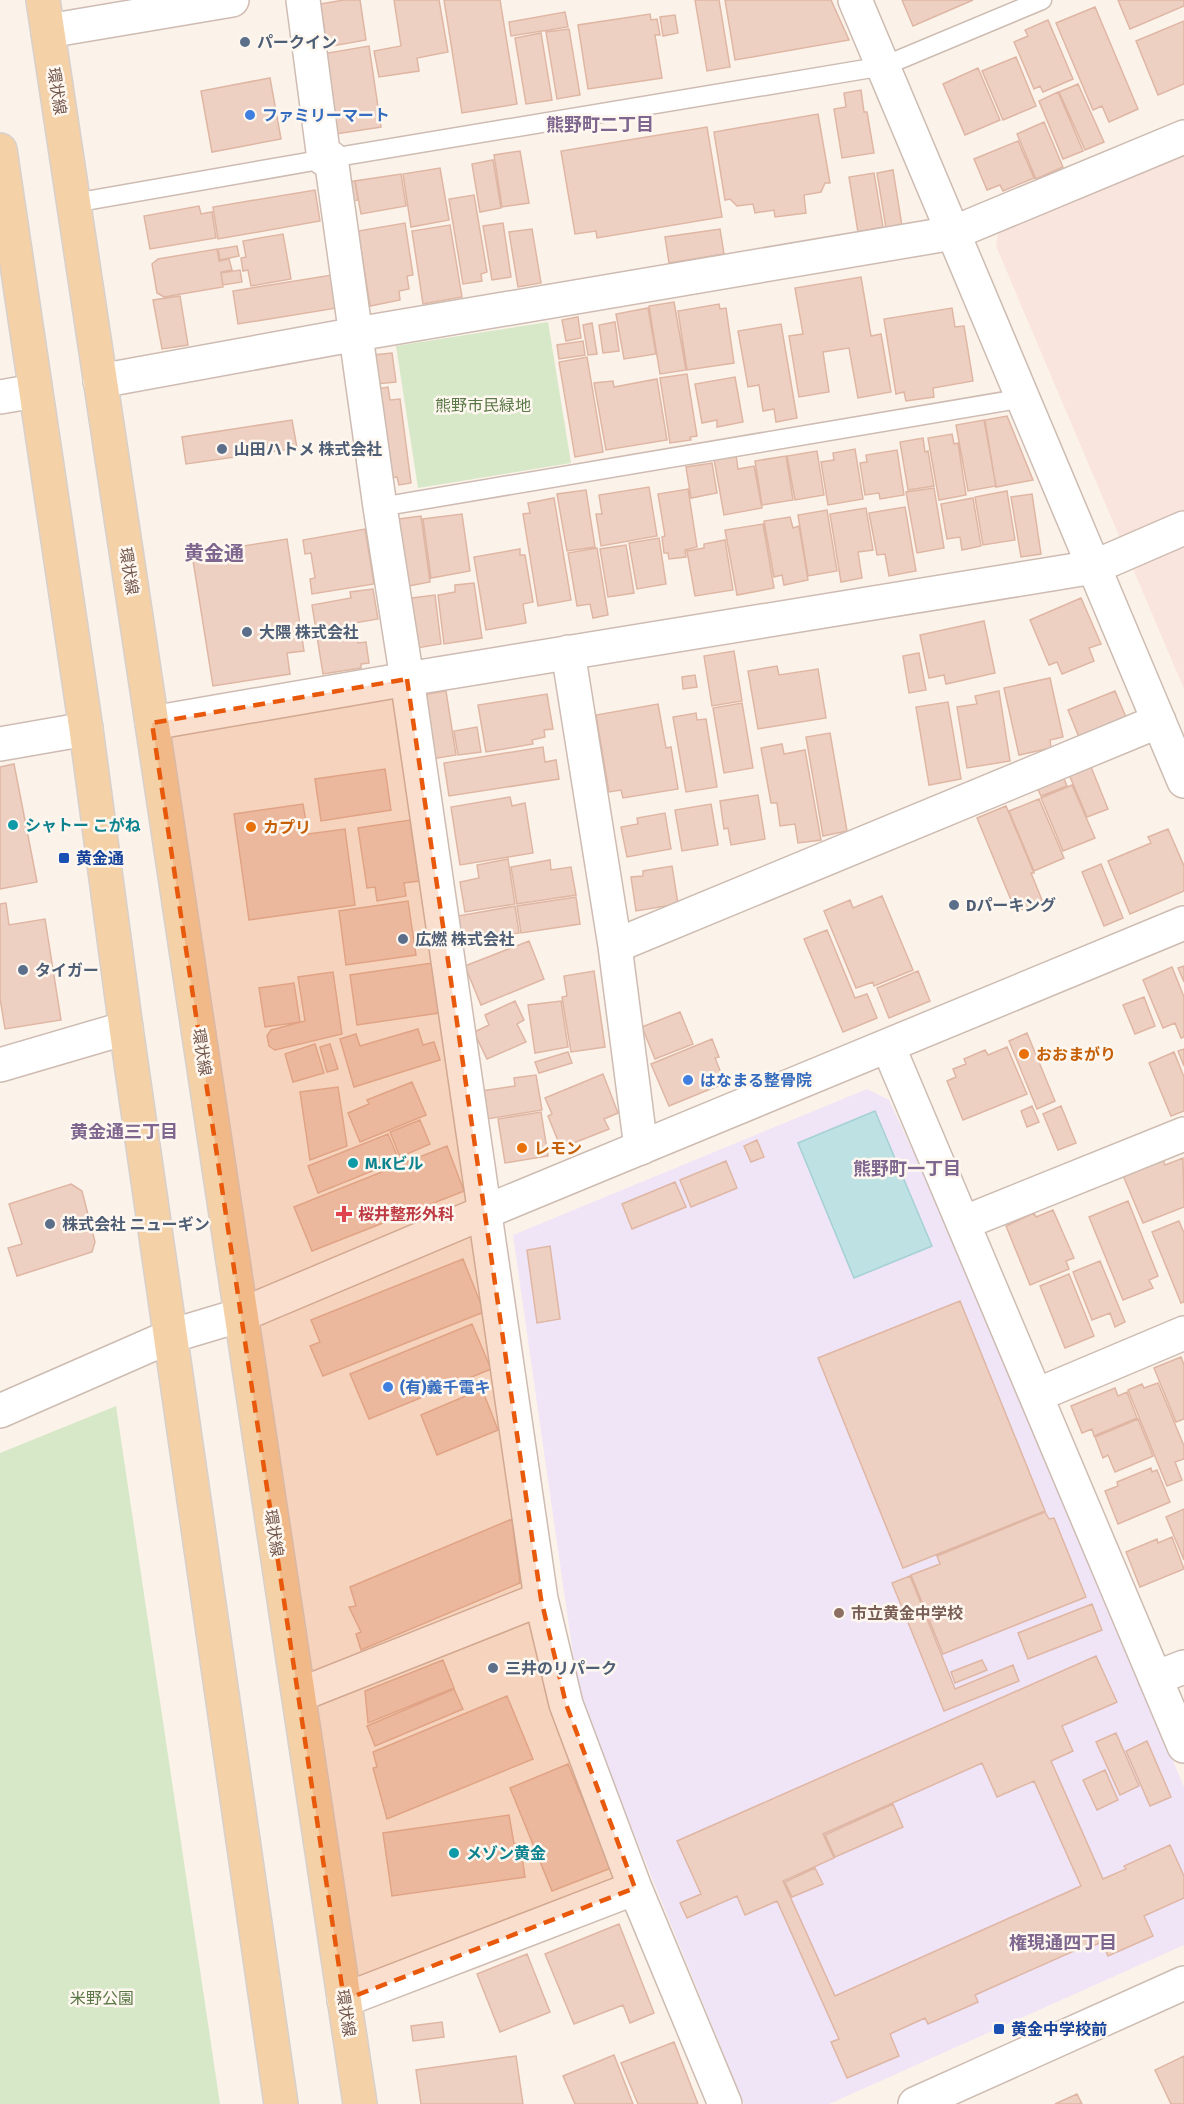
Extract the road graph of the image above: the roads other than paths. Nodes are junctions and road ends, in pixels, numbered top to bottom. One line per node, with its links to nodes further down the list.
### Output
1 (232, 0): 5 (street)
2 (303, 0): 9 (street)
3 (855, 0): 6 (street)
4 (1042, 0): 6 (lane)
5 (46, 16): 10 (main road, 環状線)
6 (884, 66): 9 (lane); 12 (street)
7 (1184, 136): 12 (street)
8 (0, 150): 11 (main road)
9 (327, 158): 10 (lane); 13 (street)
10 (74, 203): 14 (main road, 環状線)
11 (5, 214): 15 (main road)
12 (953, 233): 13 (street); 17 (street)
13 (357, 334): 14 (street); 18 (street)
14 (100, 381): 24 (main road, 環状線)
15 (35, 391): 16 (street); 25 (main road)
16 (0, 396)
17 (1024, 398): 18 (lane); 20 (street)
18 (380, 507): 22 (street)
19 (1184, 528): 20 (street)
20 (1094, 567): 21 (street); 23 (street)
21 (568, 652): 22 (street); 29 (street)
22 (407, 679): 24 (street); 35 (street)
23 (1159, 721): 27 (street); 29 (street)
24 (152, 723): 37 (main road, 環状線)
25 (86, 729): 26 (street); 30 (main road)
26 (0, 744)
27 (1184, 781)
28 (1184, 923): 31 (street)
29 (615, 946): 34 (street)
30 (126, 1028): 32 (street); 39 (main road)
31 (888, 1046): 34 (street); 36 (street)
32 (0, 1065)
33 (1184, 1134): 36 (street)
34 (641, 1148): 35 (street)
35 (485, 1212): 37 (street); 42 (street)
36 (963, 1223): 40 (street)
37 (242, 1316): 39 (street); 44 (main road, 環状線)
38 (1184, 1333): 40 (street)
39 (171, 1336): 41 (street); 49 (main road)
40 (1036, 1395): 43 (street)
41 (0, 1411)
42 (541, 1599): 44 (street); 46 (street)
43 (1170, 1673): 45 (street)
44 (298, 1695): 48 (main road, 環状線)
45 (1184, 1746)
46 (635, 1888): 48 (street); 51 (street)
47 (1184, 1983): 52 (street)
48 (344, 2000): 50 (main road, 環状線)
49 (281, 2104)
50 (360, 2104)
51 (725, 2104)
52 (915, 2104)

